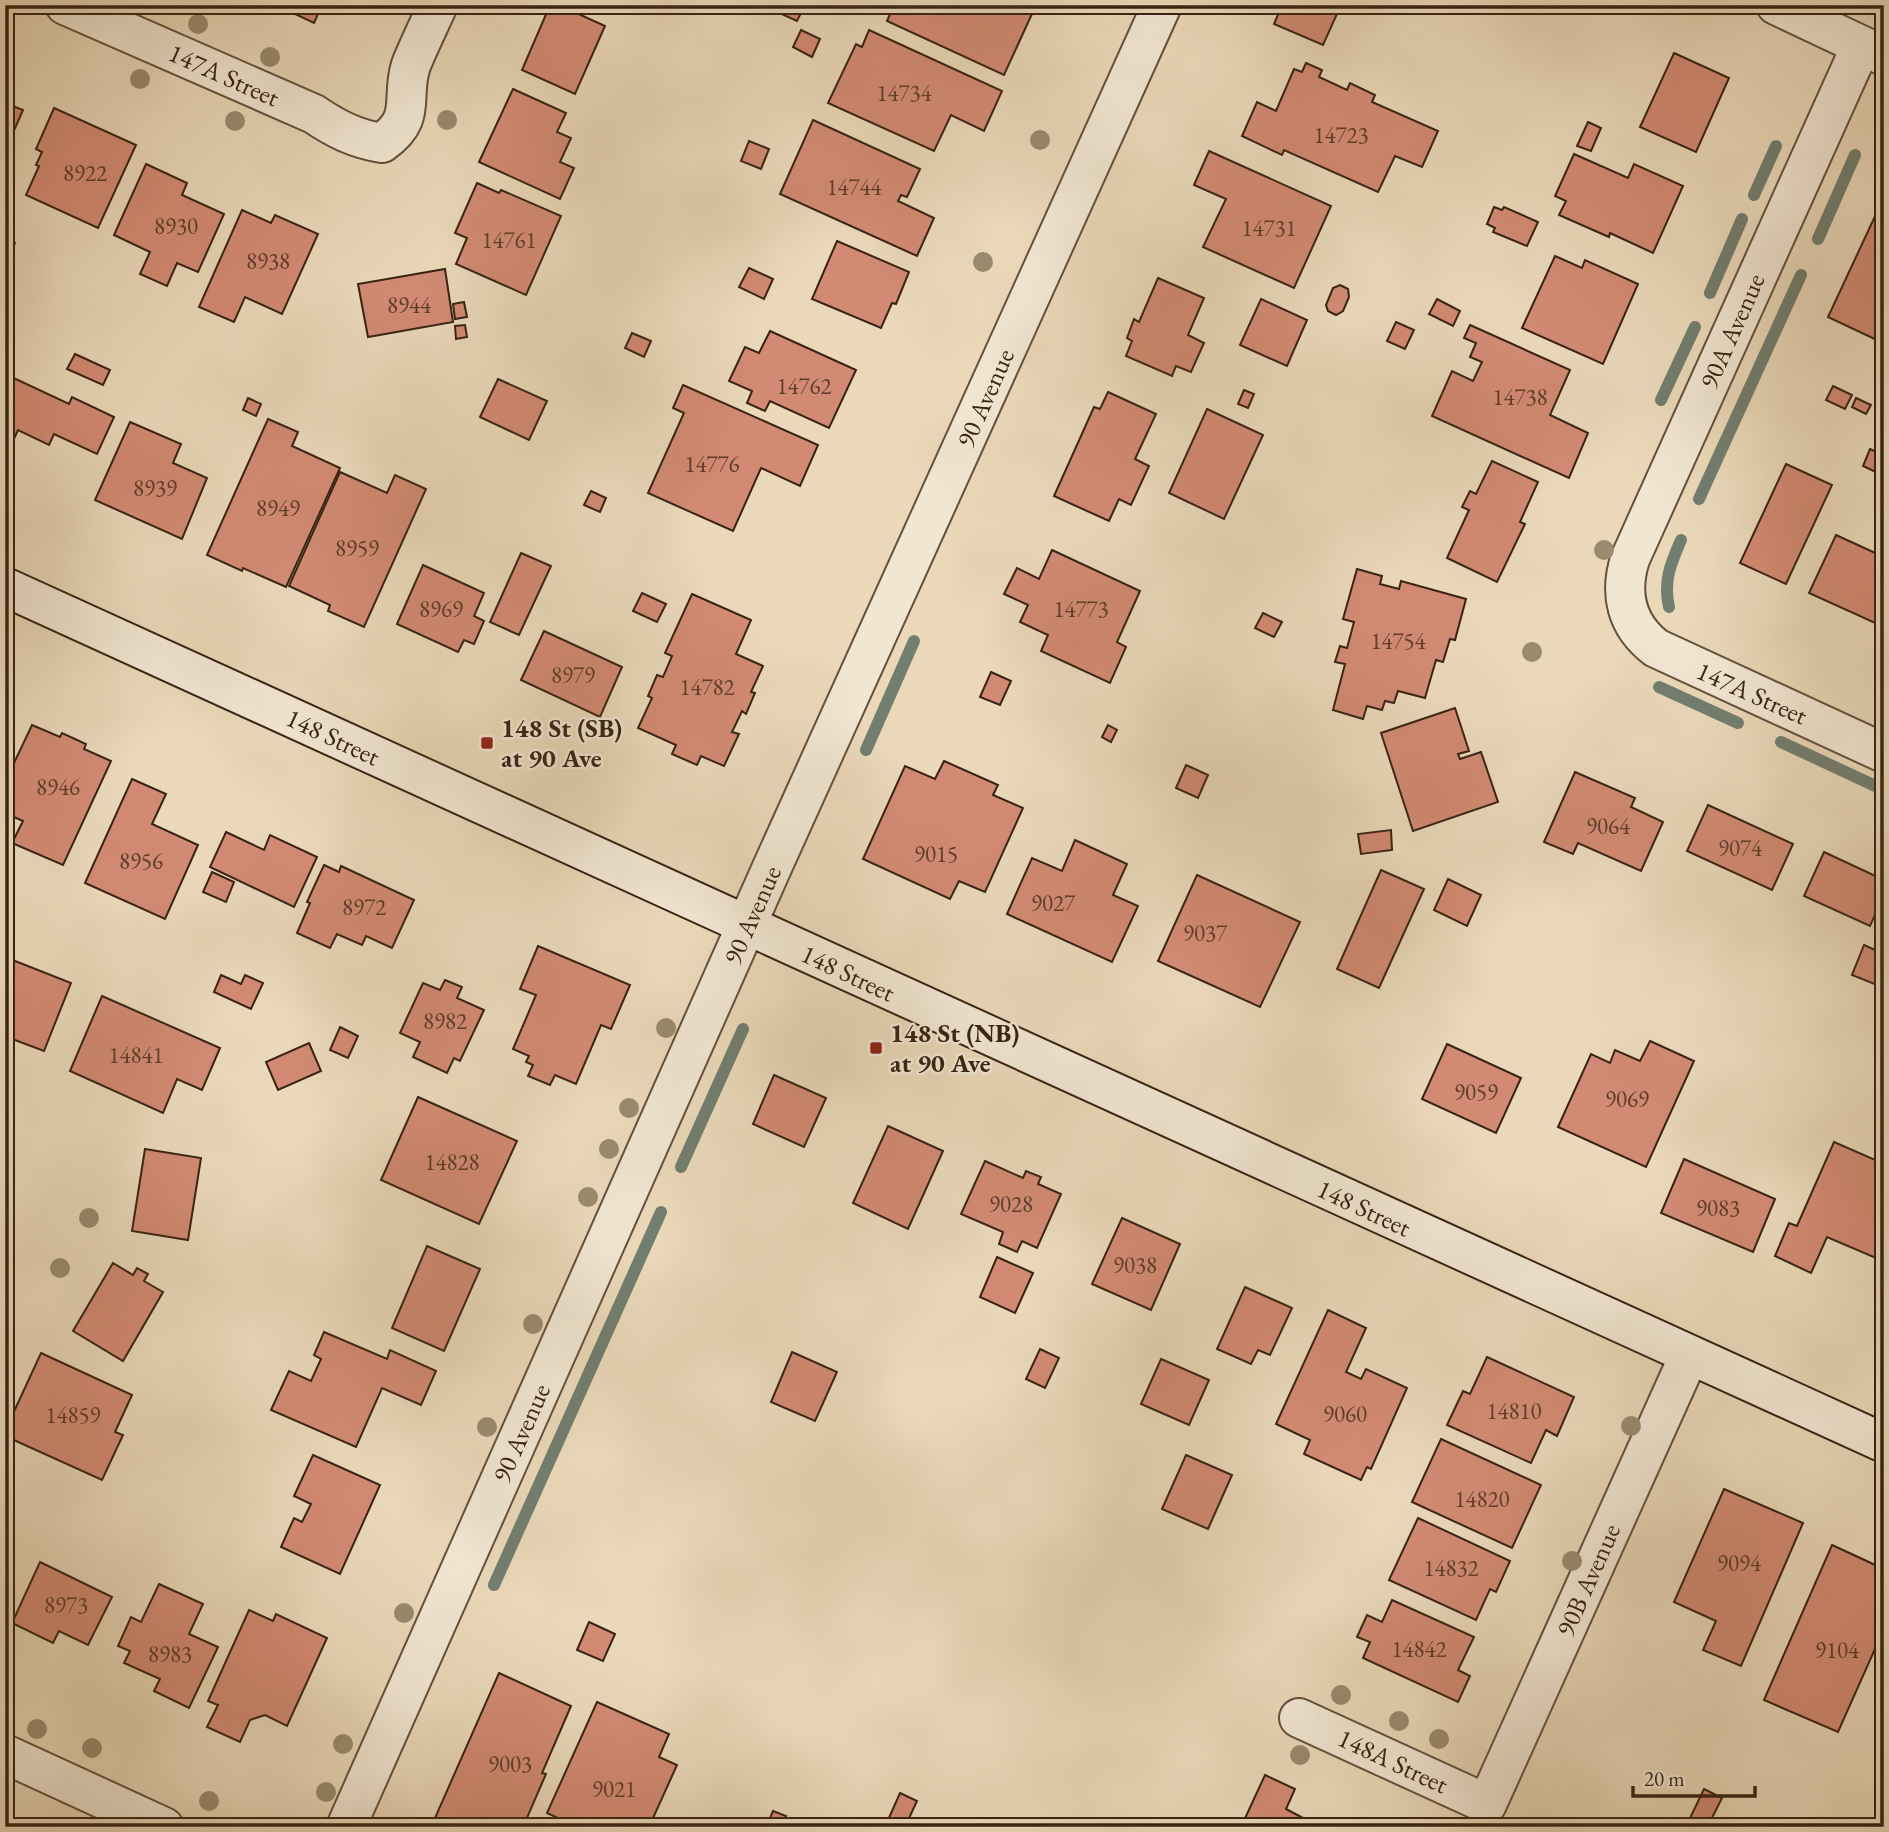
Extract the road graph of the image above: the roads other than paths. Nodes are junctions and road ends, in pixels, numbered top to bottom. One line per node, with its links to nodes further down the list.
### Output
1 (65, 5): 2 (street, 147A Street)
2 (438, 5)
3 (1163, 5): 9 (street, 90 Avenue)
4 (1776, 5): 5 (street)
5 (1873, 51): 7 (street, 90A Avenue)
6 (5, 587): 9 (street, 148 Street)
7 (1630, 620): 8 (street, 147A Street)
8 (1884, 753)
9 (746, 926): 10 (street, 148 Street); 16 (street, 90 Avenue)
10 (1689, 1356): 11 (street, 148 Street); 14 (street, 90B Avenue)
11 (1884, 1443)
12 (1299, 1717): 14 (street, 148A Street)
13 (5, 1754): 15 (street)
14 (1487, 1804)
15 (164, 1827)
16 (346, 1827)

